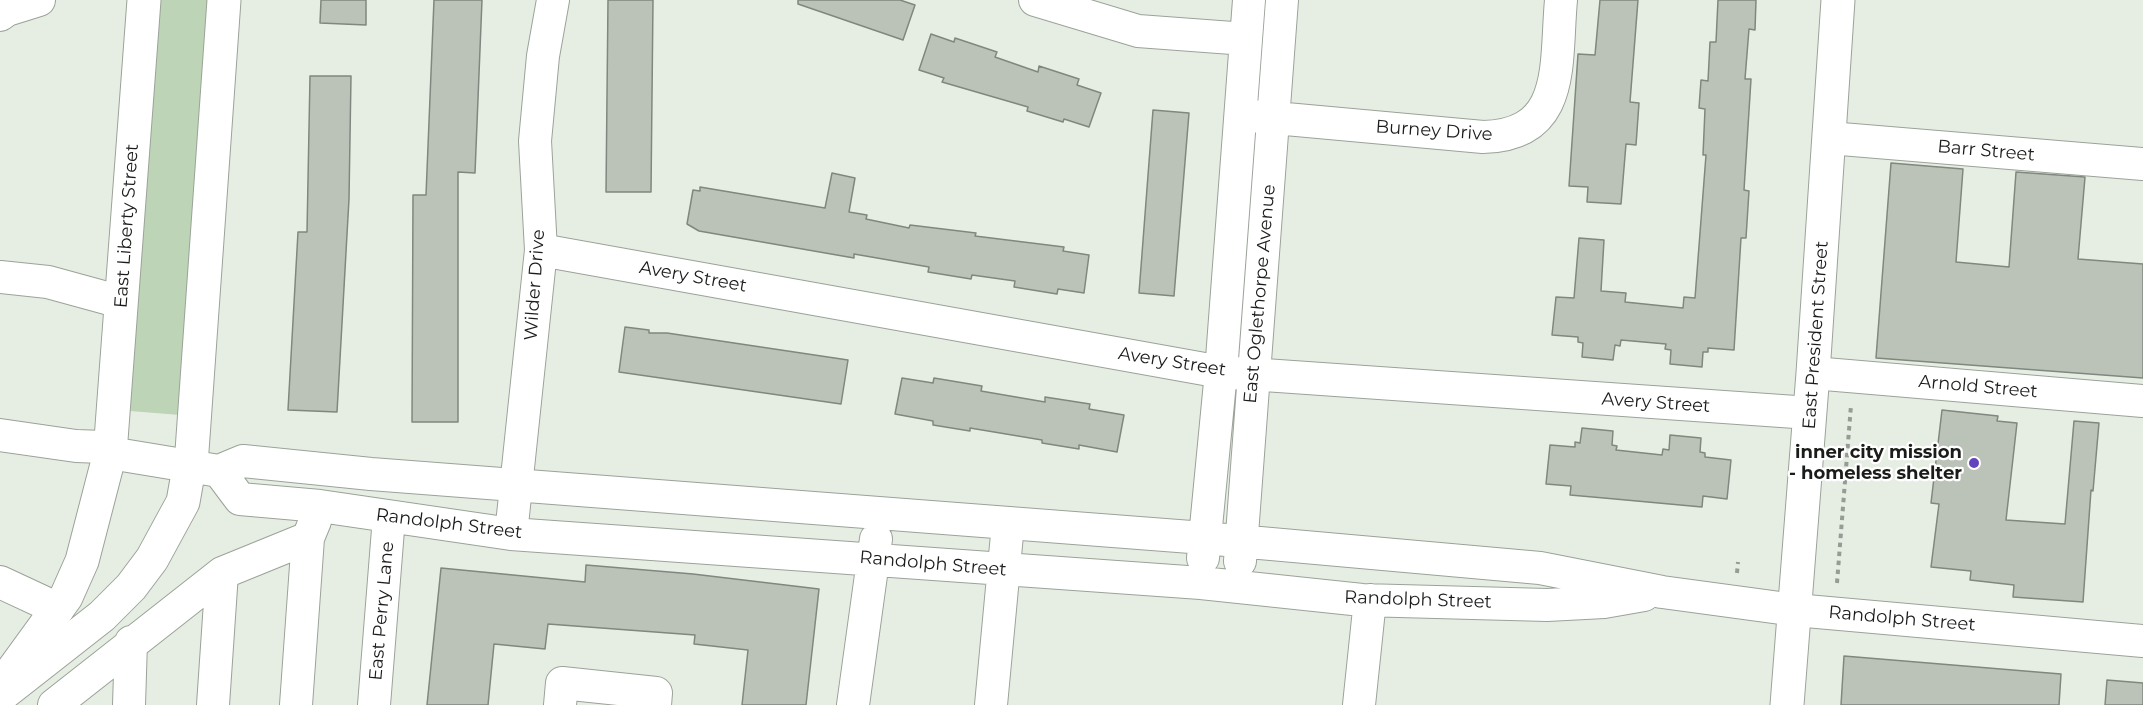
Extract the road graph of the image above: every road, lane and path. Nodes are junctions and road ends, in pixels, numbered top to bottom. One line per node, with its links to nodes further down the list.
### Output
1 (39, 0): 10 (street)
2 (144, 0): 18 (main road, East Liberty Street)
3 (224, 0): 27 (main road)
4 (553, 0): 16 (street, Wilder Drive)
5 (1035, 0): 11 (street)
6 (1250, 0): 11 (street, East Oglethorpe Avenue)
7 (1282, 0): 13 (street, East Oglethorpe Avenue)
8 (1561, 0): 13 (street, Burney Drive)
9 (1838, 0): 14 (main road, East President Street)
10 (0, 15)
11 (1246, 39): 12 (street, East Oglethorpe Avenue)
12 (1240, 115): 13 (street, Burney Drive); 19 (street, East Oglethorpe Avenue)
13 (1274, 118): 21 (street, East Oglethorpe Avenue)
14 (1829, 138): 15 (street, Barr Street); 20 (main road, East President Street)
15 (2143, 164)
16 (541, 250): 19 (street, Avery Street); 28 (street, Wilder Drive)
17 (0, 277): 18 (street)
18 (121, 302): 26 (main road, East Liberty Street)
19 (1221, 372): 21 (street, Avery Street); 35 (street, East Oglethorpe Avenue)
20 (1813, 373): 23 (street, Arnold Street); 24 (main road, East President Street)
21 (1254, 374): 24 (street, Avery Street); 36 (street, East Oglethorpe Avenue)
22 (1852, 399): 47 (path)
23 (2143, 401)
24 (1810, 413): 46 (main road, East President Street)
25 (0, 435): 26 (street, Randolph Street)
26 (110, 453): 27 (street, Randolph Street); 45 (main road, East Liberty Street)
27 (200, 462): 28 (street, Randolph Street); 29 (street, Randolph Street); 51 (main road)
28 (517, 485): 30 (street, Randolph Street); 33 (street, Wilder Drive)
29 (320, 506): 31 (street, Randolph Street); 34 (street)
30 (881, 514): 32 (street, Randolph Street); 37 (street)
31 (389, 517): 33 (street, Randolph Street); 56 (street, East Perry Lane)
32 (1008, 524): 35 (street, Randolph Street); 38 (street)
33 (511, 534): 37 (street, Randolph Street)
34 (308, 538): 39 (street); 55 (street)
35 (1204, 538): 36 (street, Randolph Street); 41 (street, East Oglethorpe Avenue)
36 (1240, 541): 42 (street, East Oglethorpe Avenue); 43 (street, Randolph Street)
37 (873, 559): 38 (street, Randolph Street); 59 (street)
38 (1004, 571): 41 (street, Randolph Street); 60 (street)
39 (222, 573): 49 (street); 54 (street)
40 (0, 582): 45 (street)
41 (1201, 584): 42 (street, Randolph Street)
42 (1239, 587): 44 (street, Randolph Street)
43 (1662, 592): 44 (street, Randolph Street); 46 (street, Randolph Street)
44 (1370, 600): 61 (street)
45 (58, 609): 50 (main road, East Liberty Street)
46 (1795, 609): 47 (street, Randolph Street); 62 (main road, East President Street)
47 (1835, 613): 48 (street, Randolph Street)
48 (2143, 641)
49 (131, 642): 52 (street); 53 (street)
50 (0, 687)
51 (0, 696)
52 (54, 705)
53 (129, 705)
54 (213, 705)
55 (296, 705)
56 (374, 705)
57 (560, 705): 58 (street)
58 (655, 705)
59 (853, 705)
60 (991, 705)
61 (1359, 705)
62 (1787, 705)

